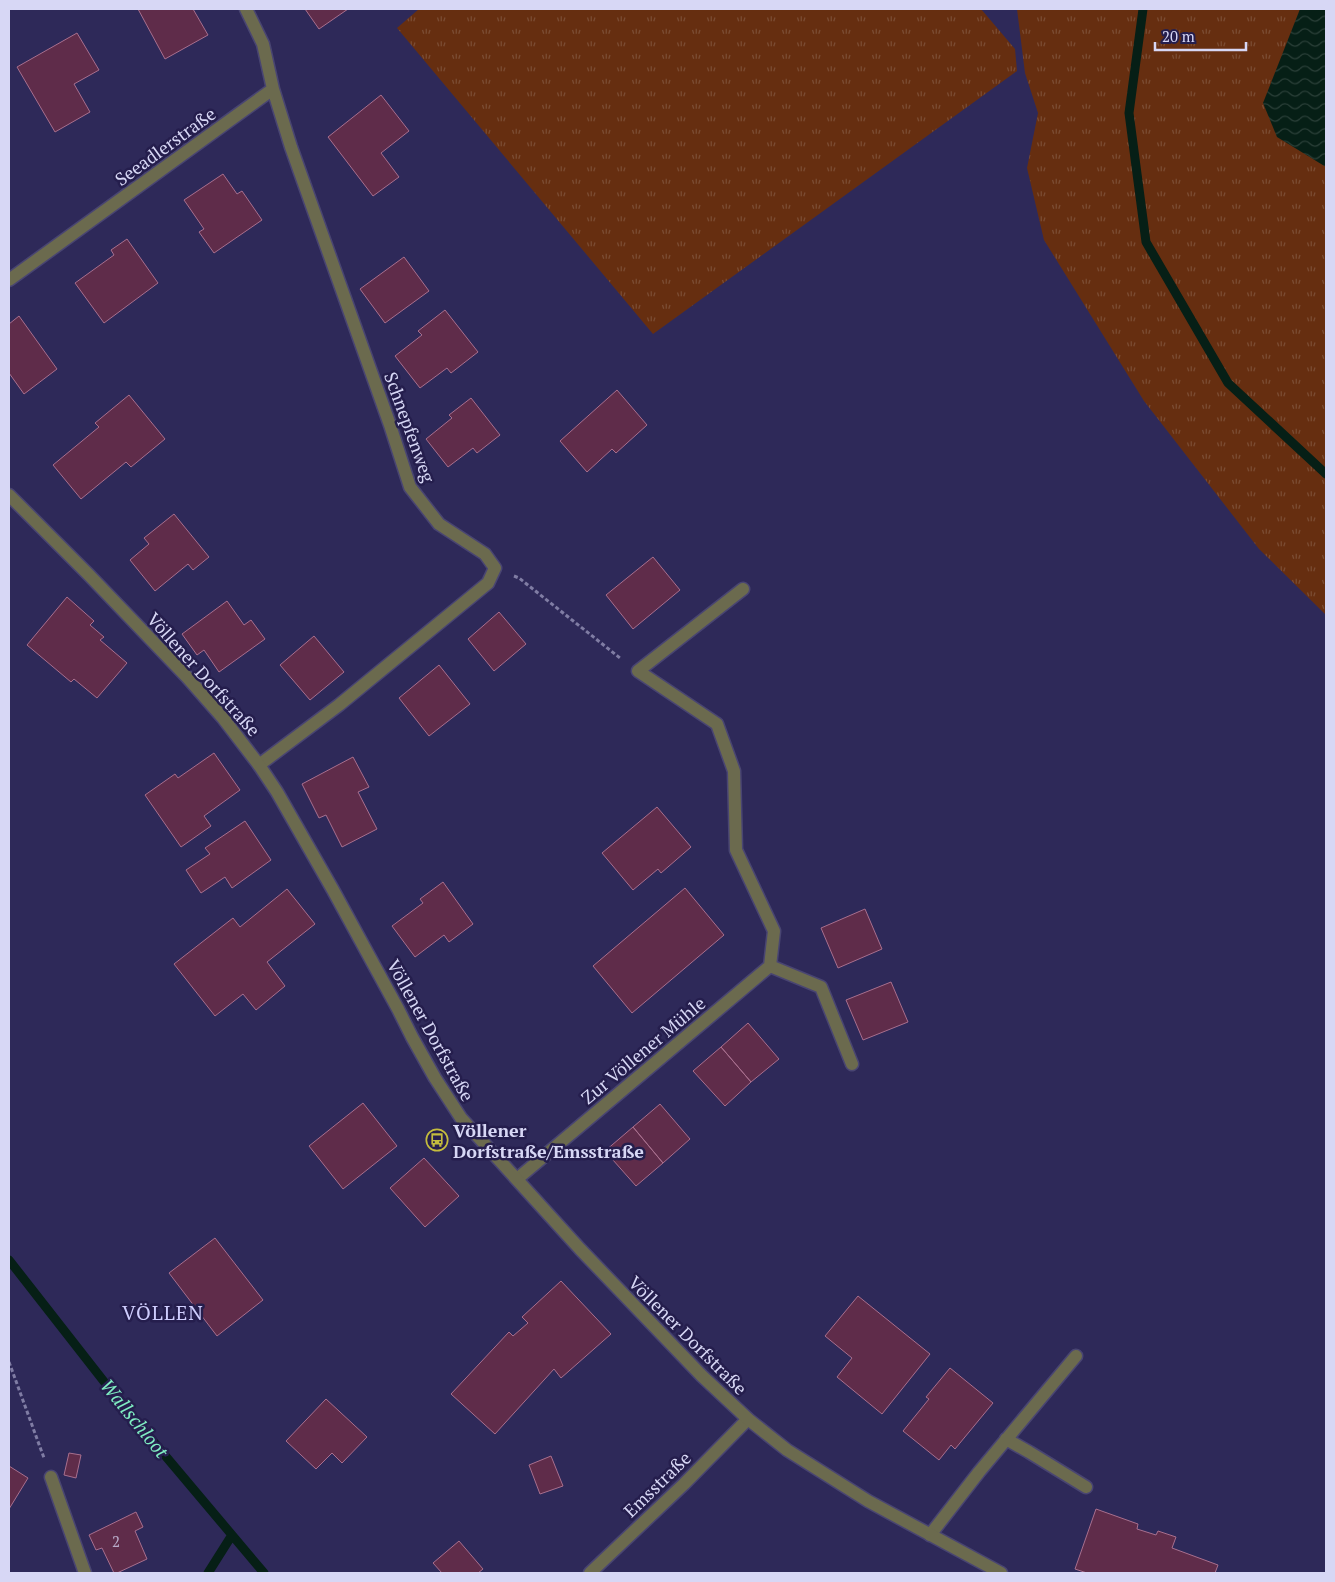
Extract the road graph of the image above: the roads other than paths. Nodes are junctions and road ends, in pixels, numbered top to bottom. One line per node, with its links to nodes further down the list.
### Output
1 (246, 9): 2 (street)
2 (273, 89): 3 (street, Seeadlerstraße); 6 (street, Schnepfenweg)
3 (9, 280)
4 (9, 495): 6 (street, Völlener Dorfstraße)
5 (743, 589): 7 (street)
6 (259, 765): 9 (street, Völlener Dorfstraße)
7 (770, 966): 8 (street); 9 (street, Zur Völlener Mühle)
8 (852, 1064)
9 (517, 1179): 11 (street, Völlener Dorfstraße)
10 (1076, 1356): 12 (street)
11 (748, 1419): 15 (street, Völlener Dorfstraße); 17 (street, Emsstraße)
12 (1006, 1439): 14 (street); 15 (street)
13 (51, 1477): 16 (street)
14 (1086, 1486)
15 (930, 1535): 18 (street, Völlener Dorfstraße)
16 (86, 1573)
17 (590, 1573)
18 (1001, 1573)

